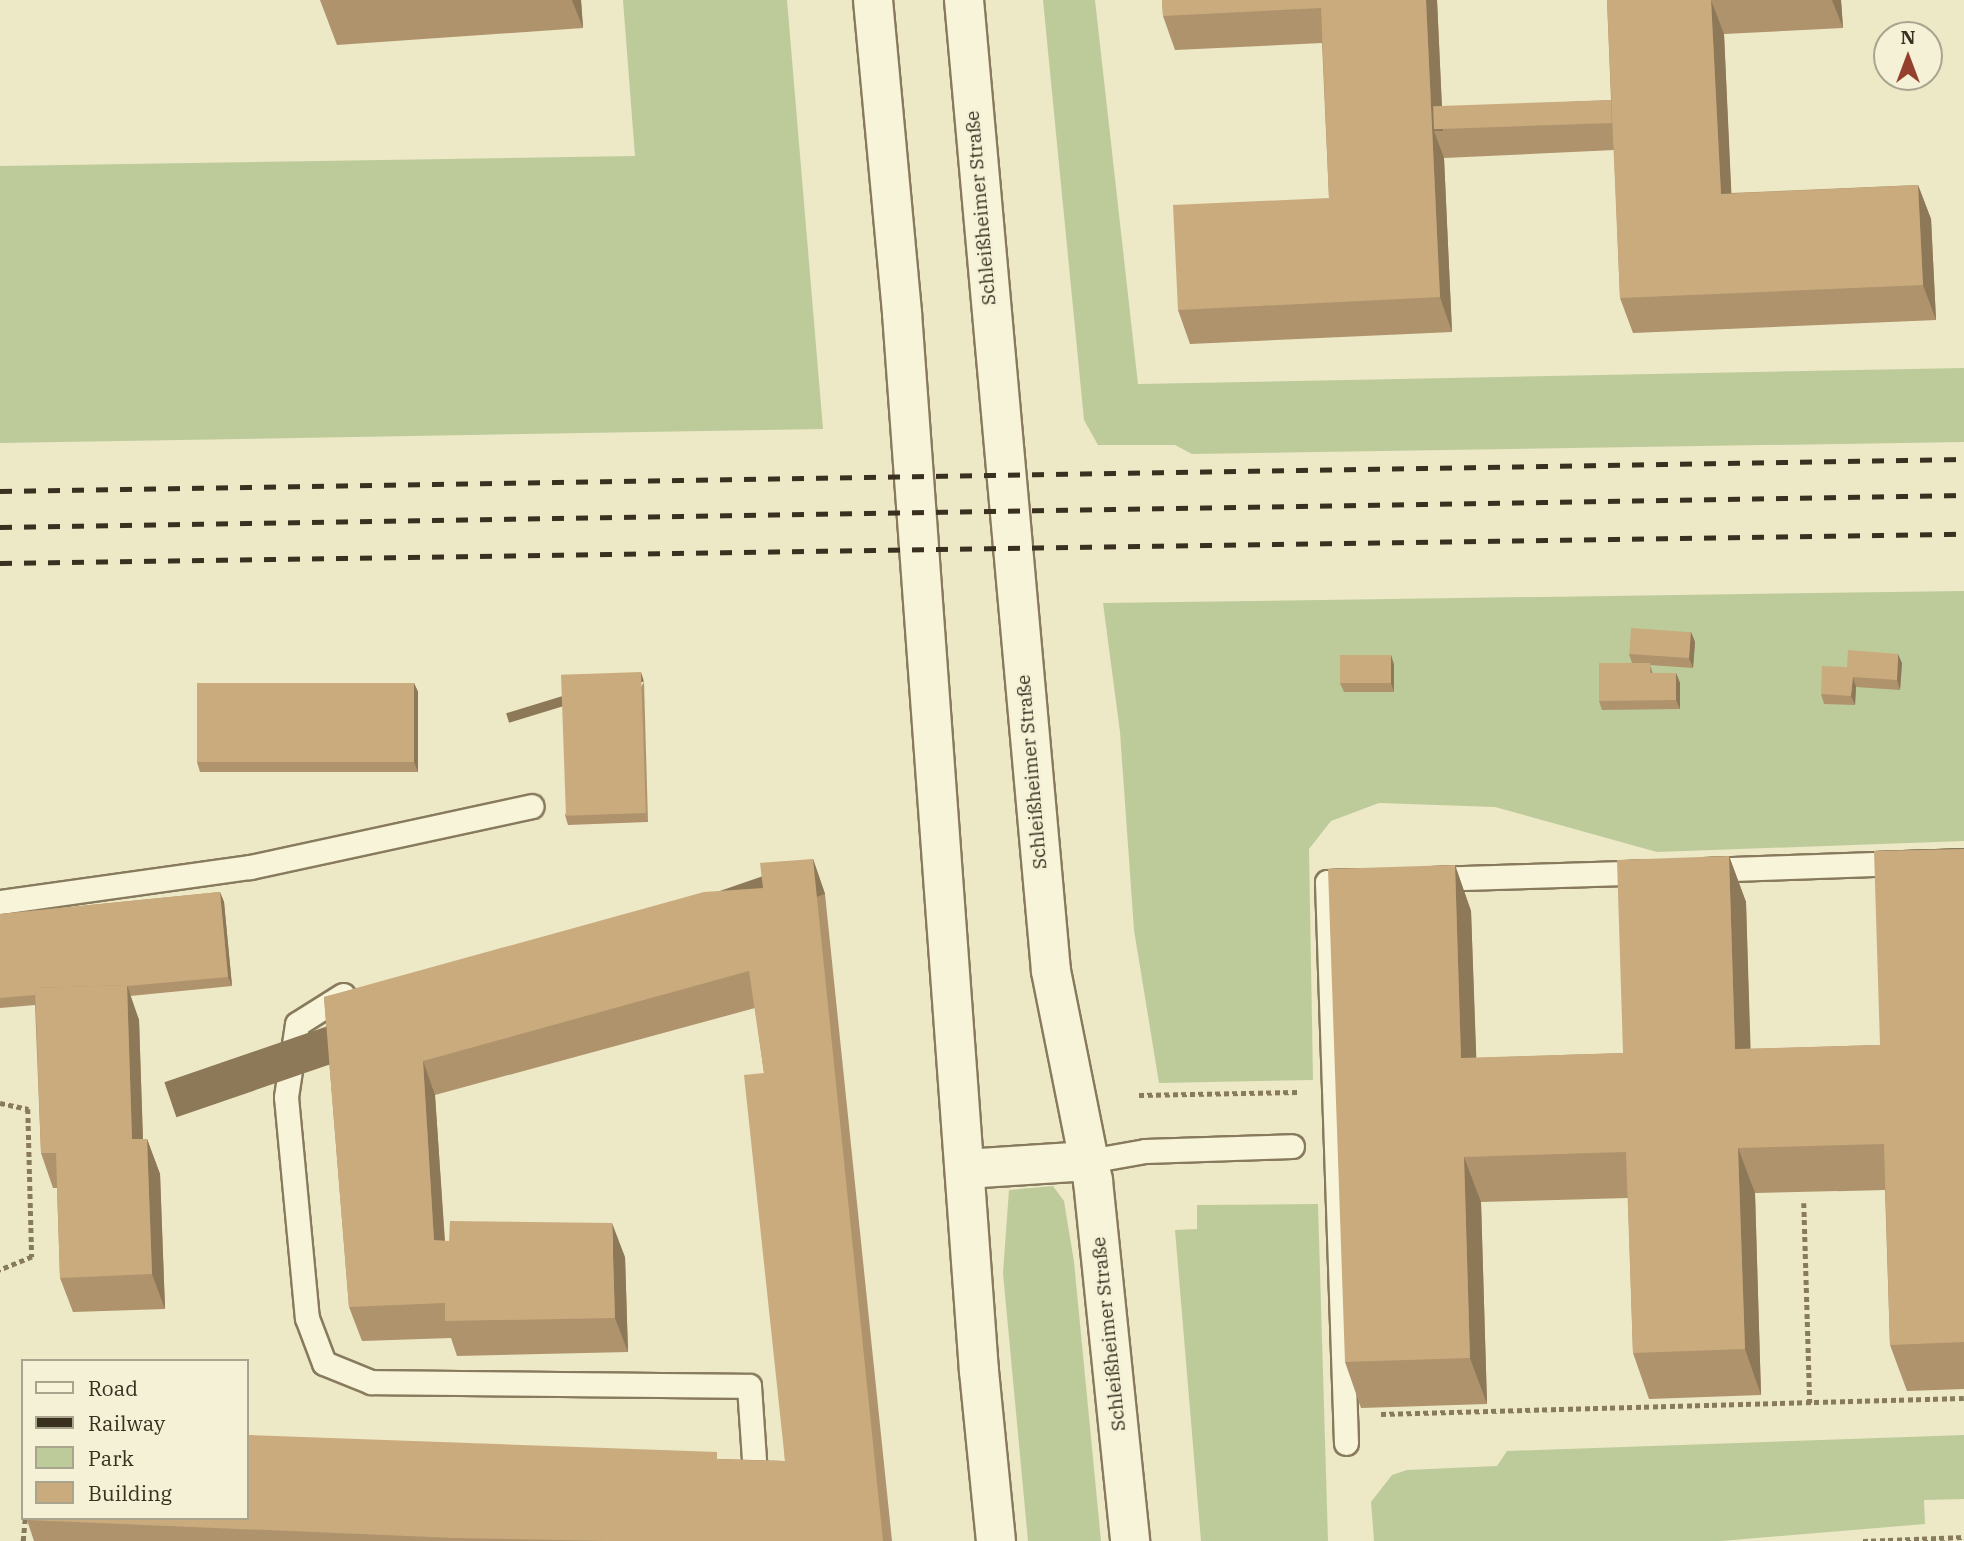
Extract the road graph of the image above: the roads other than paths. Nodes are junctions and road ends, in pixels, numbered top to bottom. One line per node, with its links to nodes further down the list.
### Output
1 (873, 0): 11 (main road)
2 (964, 0): 10 (main road, Schleißheimer Straße)
3 (531, 806): 7 (lane)
4 (1964, 861): 6 (lane)
5 (1382, 880): 12 (lane)
6 (1410, 880)
7 (0, 902)
8 (343, 995): 13 (lane)
9 (1292, 1146): 10 (lane)
10 (1089, 1161): 11 (main road); 15 (main road, Schleißheimer Straße)
11 (965, 1169): 14 (main road)
12 (1346, 1443)
13 (757, 1495)
14 (996, 1541)
15 (1130, 1541)

